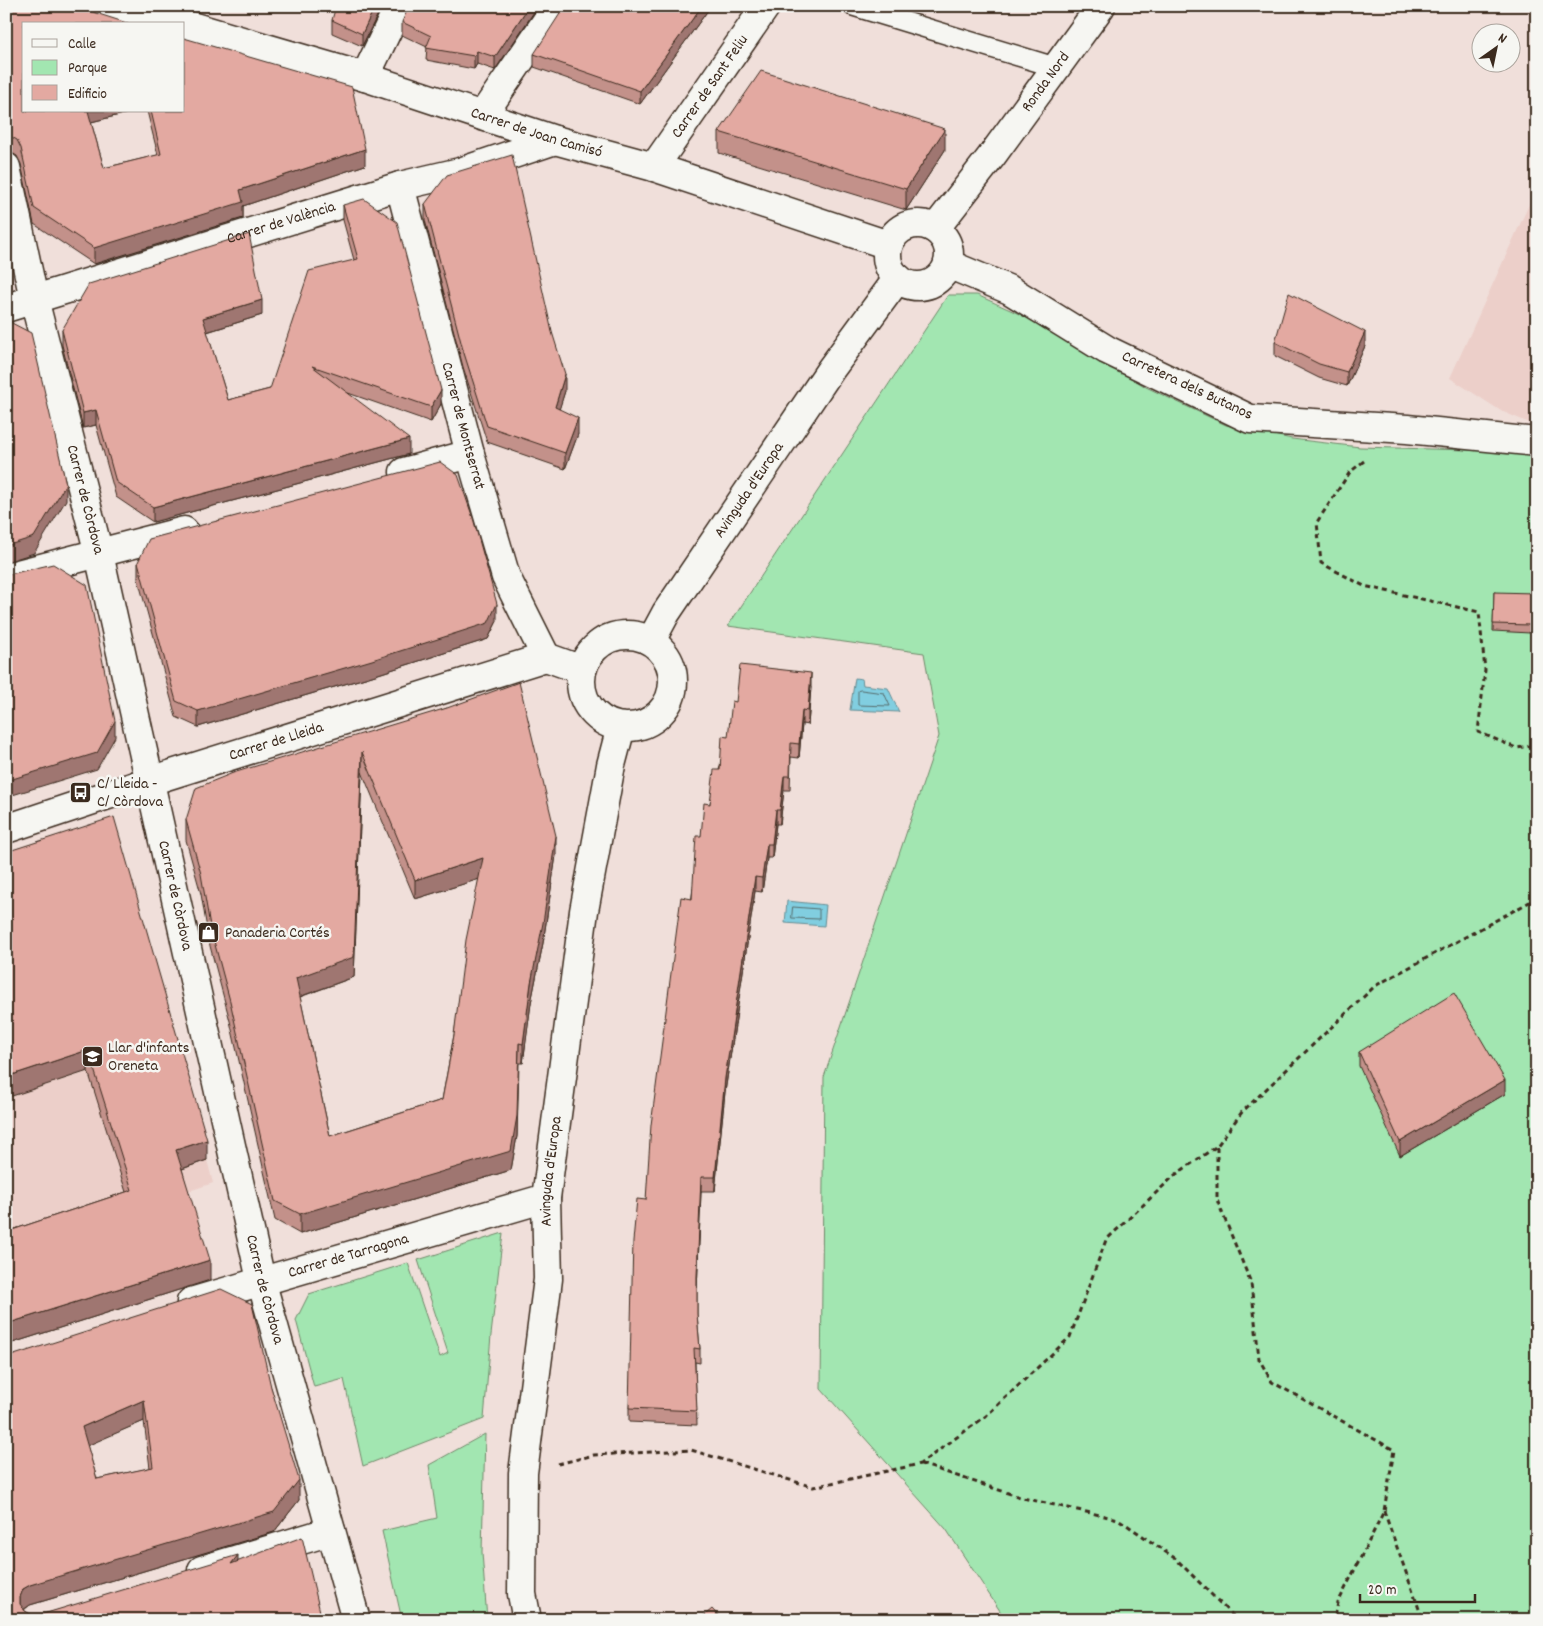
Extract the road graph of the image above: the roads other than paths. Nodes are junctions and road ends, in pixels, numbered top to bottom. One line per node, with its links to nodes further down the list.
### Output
1 (108, 6): 8 (street, Carrer de Joan Camisó)
2 (191, 6): 9 (street)
3 (399, 6): 12 (street)
4 (558, 6): 13 (street)
5 (766, 6): 16 (street, Carrer de Sant Feliu)
6 (853, 6): 11 (lane)
7 (1101, 6): 11 (street, Ronda Nord)
8 (175, 22)
9 (184, 22)
10 (185, 25): 12 (street, Carrer de Joan Camisó)
11 (1058, 68): 18 (street, Ronda Nord)
12 (365, 77): 13 (street, Carrer de Joan Camisó)
13 (482, 116): 14 (street, Carrer de Joan Camisó)
14 (555, 140): 16 (street, Carrer de Joan Camisó); 17 (street, Carrer de València)
15 (6, 167): 22 (street, Carrer de Còrdova)
16 (654, 167): 19 (street, Carrer de Joan Camisó)
17 (400, 186): 22 (street, Carrer de València); 25 (street, Carrer de Montserrat)
18 (935, 229): 19 (street); 20 (street)
19 (888, 245): 21 (street)
20 (948, 264): 21 (street); 24 (street, Carretera dels Butanos)
21 (898, 278): 30 (street, Avinguda d'Europa)
22 (34, 300): 23 (street, Carrer de València); 28 (street, Carrer de Còrdova)
23 (6, 308)
24 (1537, 442)
25 (470, 454): 26 (street); 31 (street, Carrer de Montserrat)
26 (384, 477)
27 (203, 526): 28 (street)
28 (99, 554): 29 (street); 34 (street, Carrer de Còrdova)
29 (6, 577)
30 (651, 641): 32 (street); 33 (street)
31 (546, 657): 32 (street); 34 (street, Carrer de Lleida)
32 (582, 670): 33 (street)
33 (621, 727): 36 (street, Avinguda d'Europa)
34 (150, 781): 35 (street, Carrer de Lleida); 37 (street, Carrer de Còrdova)
35 (6, 828)
36 (546, 1198): 37 (street, Carrer de Tarragona); 42 (street, Avinguda d'Europa)
37 (261, 1280): 38 (street, Carrer de Tarragona); 39 (street, Carrer de Còrdova)
38 (167, 1310)
39 (331, 1532): 40 (street); 41 (street, Carrer de Còrdova)
40 (178, 1577)
41 (356, 1620)
42 (526, 1620)

